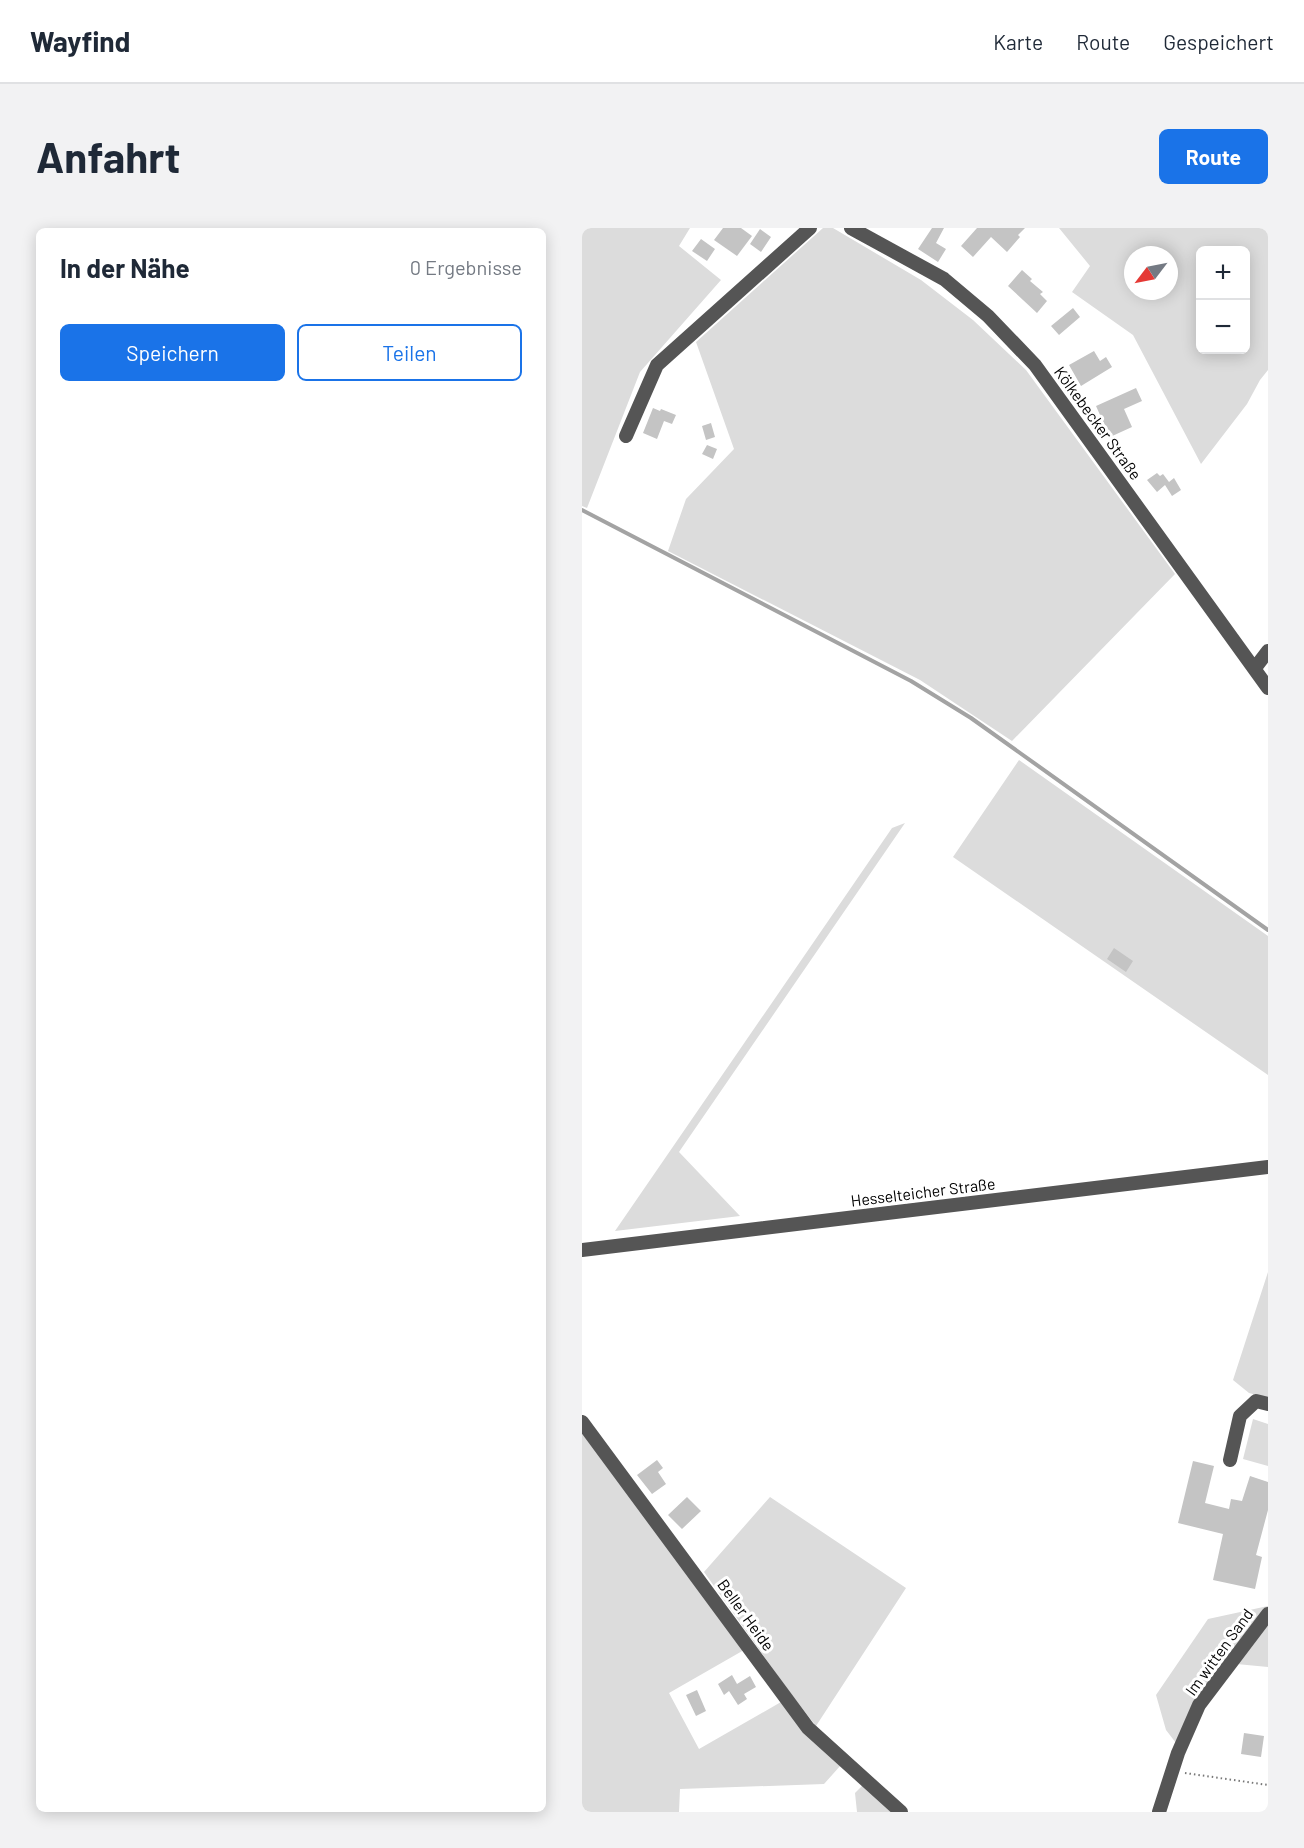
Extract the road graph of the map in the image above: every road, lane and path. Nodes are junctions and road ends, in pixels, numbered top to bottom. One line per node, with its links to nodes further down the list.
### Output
1 (810, 228): 3 (street)
2 (851, 228): 5 (street, Kölkebecker Straße)
3 (626, 436)
4 (1268, 651): 5 (street)
5 (1255, 668): 6 (street, Kölkebecker Straße)
6 (1268, 688)
7 (1268, 1167): 8 (street, Hesselteicher Straße)
8 (582, 1250)
9 (1268, 1404): 11 (street)
10 (582, 1422): 15 (street, Beller Heide)
11 (1230, 1460)
12 (1268, 1614): 13 (street, Im witten Sand)
13 (1173, 1769): 14 (path); 16 (street, Im witten Sand)
14 (1268, 1785)
15 (901, 1812)
16 (1159, 1812)

